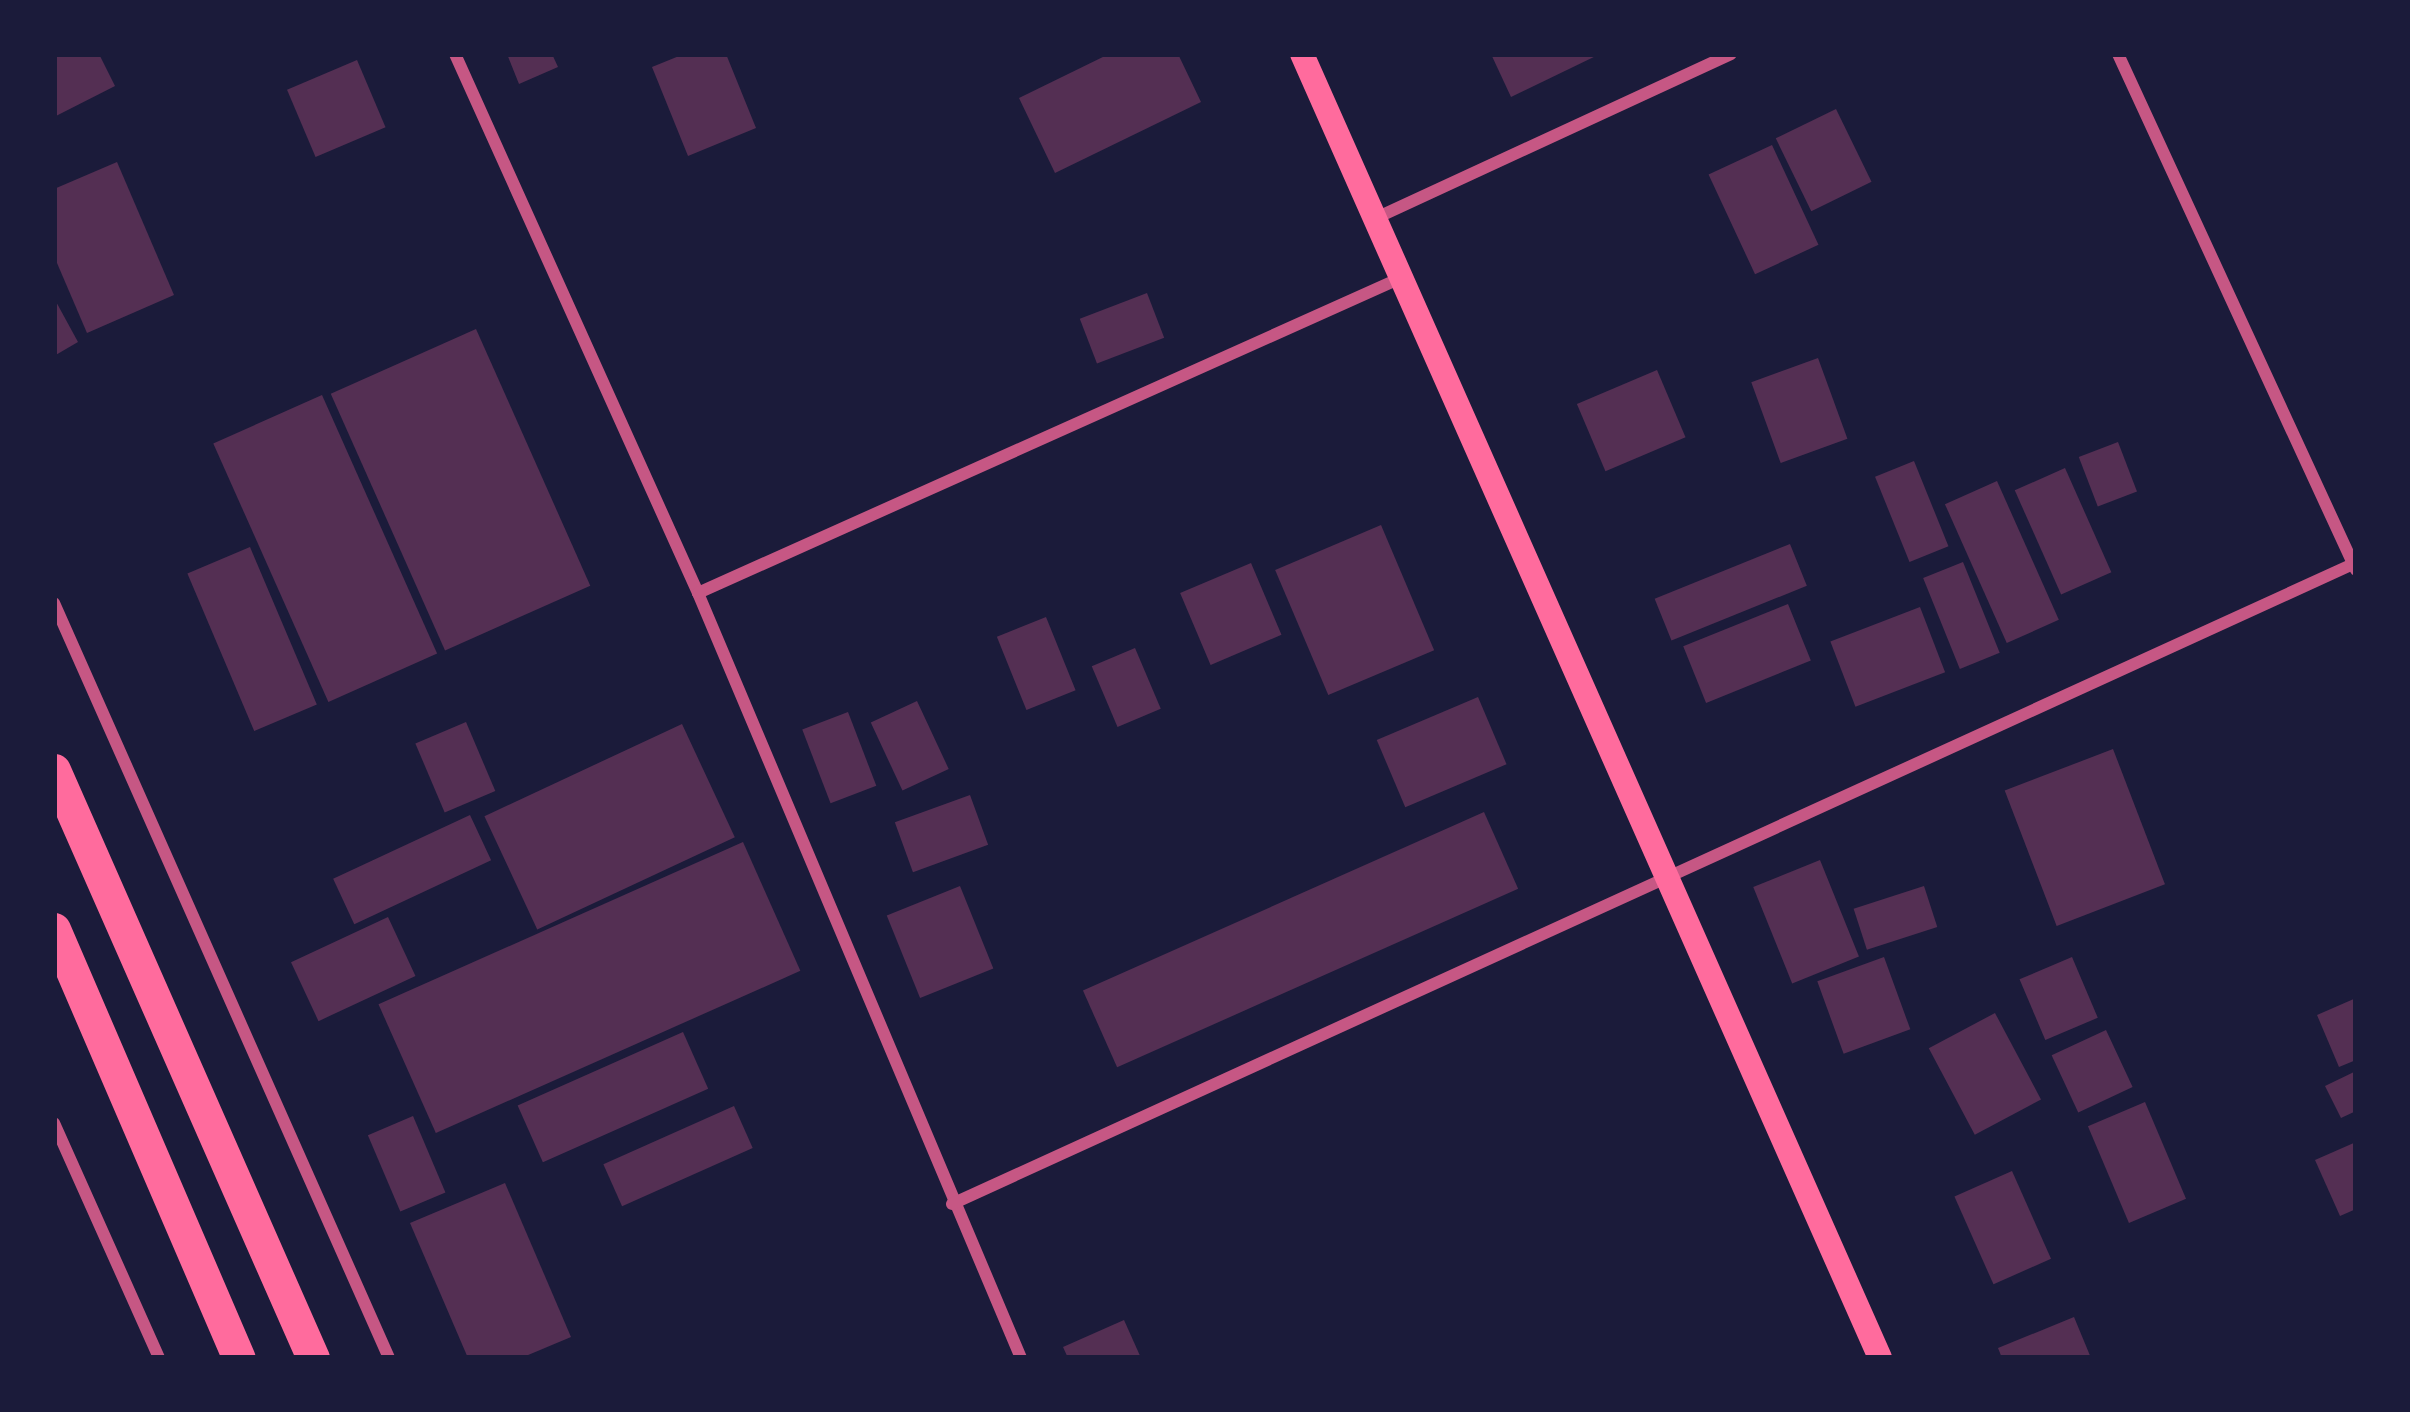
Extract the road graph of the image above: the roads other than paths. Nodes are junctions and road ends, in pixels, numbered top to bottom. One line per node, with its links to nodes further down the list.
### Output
1 (455, 54): 8 (street)
2 (1302, 54): 5 (main road)
3 (1731, 54): 5 (street)
4 (2118, 54): 7 (street)
5 (1375, 218): 6 (main road)
6 (1401, 278): 8 (street); 11 (main road)
7 (2354, 567): 11 (street)
8 (698, 593): 14 (street)
9 (54, 603): 20 (street)
10 (54, 770): 19 (highway)
11 (1669, 882): 14 (street); 22 (main road)
12 (54, 929): 15 (highway)
13 (55, 1128): 16 (street)
14 (952, 1204): 21 (street)
15 (218, 1308): 17 (highway); 18 (highway)
16 (159, 1358)
17 (213, 1358)
18 (239, 1358)
19 (313, 1358)
20 (389, 1358)
21 (1022, 1358)
22 (1880, 1358)

